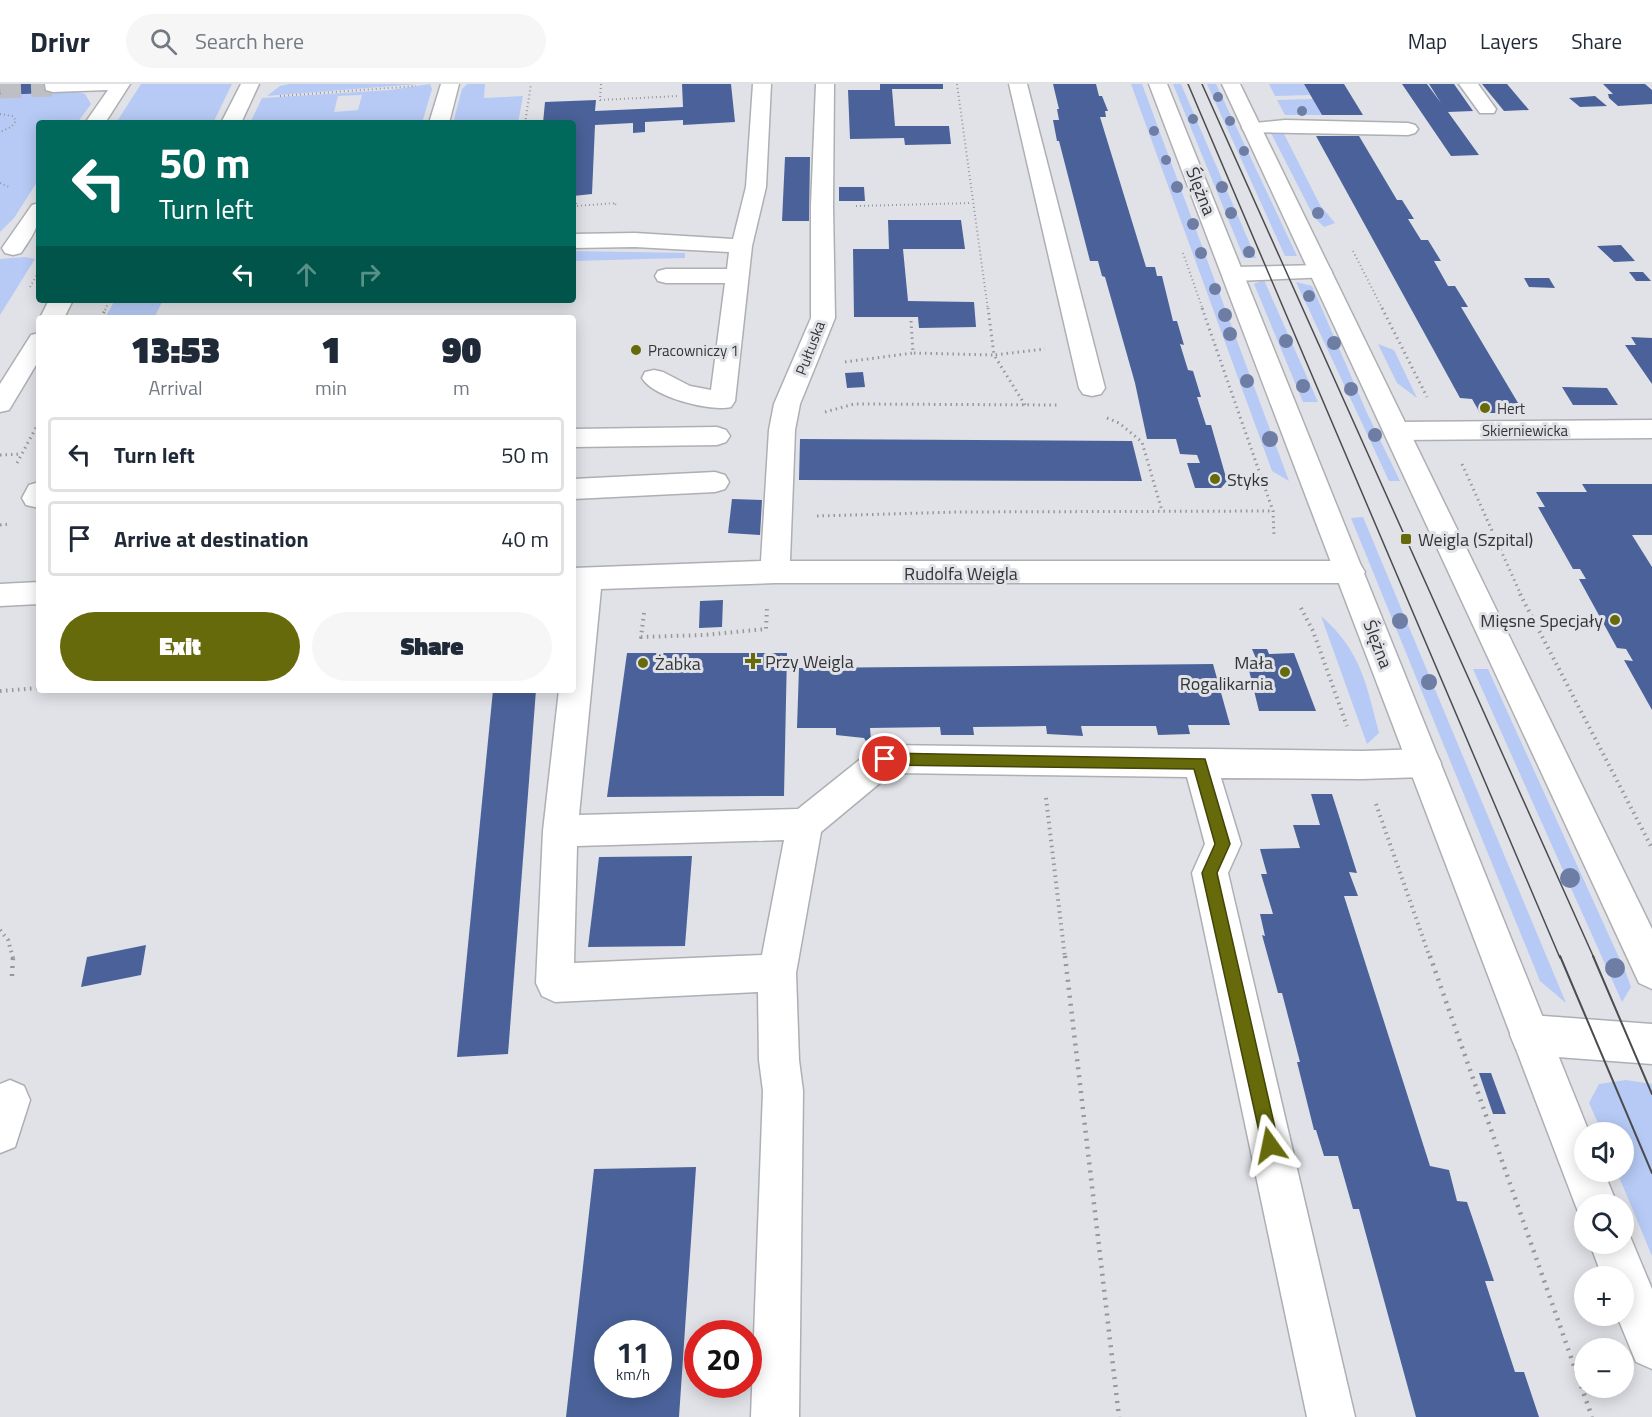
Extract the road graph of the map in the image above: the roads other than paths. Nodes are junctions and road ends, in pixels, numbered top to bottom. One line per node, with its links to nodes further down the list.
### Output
1 (109, 84): 11 (main road)
2 (121, 84): 13 (main road)
3 (250, 84): 14 (main road)
4 (450, 84): 15 (main road)
5 (762, 84): 21 (main road)
6 (825, 84): 37 (main road, Pułtuska)
7 (1018, 84): 29 (main road)
8 (1158, 84): 24 (main road, Ślężna)
9 (1231, 84): 16 (main road)
10 (1468, 84): 12 (main road)
11 (53, 86)
12 (1487, 109)
13 (97, 120)
14 (232, 120)
15 (440, 120)
16 (1252, 128): 17 (main road); 23 (main road)
17 (1408, 129)
18 (36, 213): 22 (main road)
19 (576, 241): 21 (main road)
20 (36, 245): 22 (main road)
21 (741, 246): 26 (main road)
22 (7, 249)
23 (1321, 272): 24 (main road); 32 (main road)
24 (1234, 274): 38 (main road, Ślężna)
25 (666, 276): 26 (main road)
26 (737, 276): 28 (main road)
27 (36, 345): 30 (main road)
28 (654, 378)
29 (1092, 388)
30 (0, 404)
31 (1652, 429): 32 (main road, Skierniewicka)
32 (1397, 431): 48 (main road)
33 (717, 436): 34 (main road)
34 (576, 438)
35 (715, 482): 36 (main road)
36 (576, 489)
37 (774, 572): 38 (main road, Rudolfa Weigla); 39 (main road, Rudolfa Weigla)
38 (1350, 572): 45 (main road, Ślężna)
39 (580, 579): 42 (main road)
40 (36, 593): 41 (main road)
41 (0, 595)
42 (576, 629)
43 (571, 693): 47 (main road)
44 (1200, 763): 45 (main road); 46 (main road); 56 (main road)
45 (1424, 763): 50 (main road, Ślężna)
46 (805, 824): 47 (main road); 49 (main road)
47 (560, 831): 49 (main road)
48 (1652, 970)
49 (777, 973): 55 (main road)
50 (1530, 1035): 51 (main road); 52 (main road, Ślężna)
51 (1652, 1044)
52 (1592, 1194)
53 (1616, 1254): 54 (main road)
54 (1652, 1346)
55 (775, 1417)
56 (1331, 1417)

